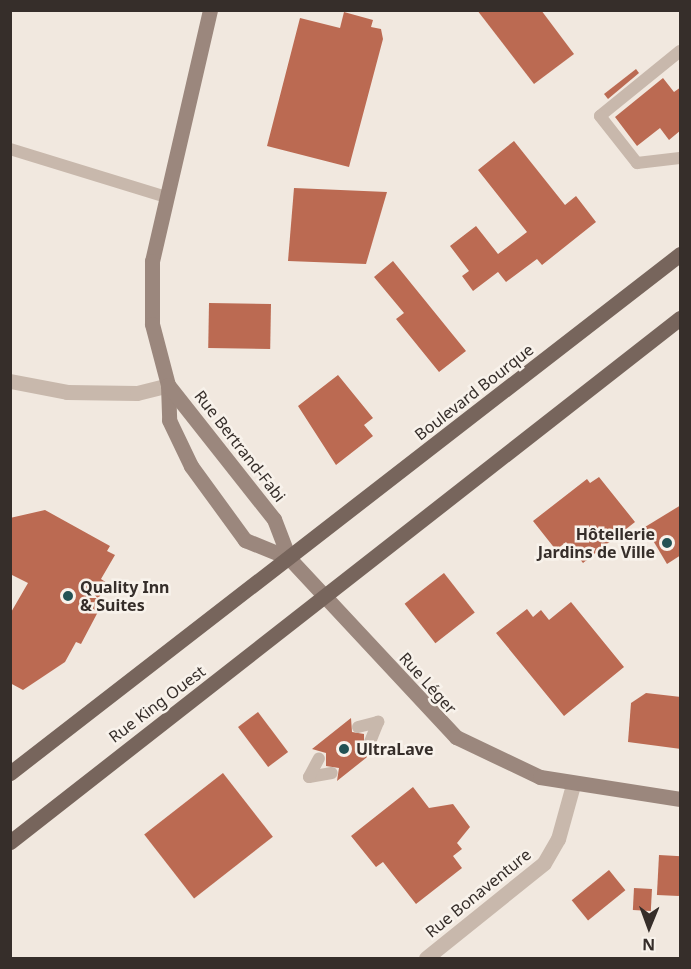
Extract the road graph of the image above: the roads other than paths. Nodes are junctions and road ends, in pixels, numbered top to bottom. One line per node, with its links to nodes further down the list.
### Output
1 (210, 10): 5 (street, Rue Bertrand-Fabi)
2 (681, 51): 4 (lane)
3 (10, 149): 5 (lane)
4 (681, 158)
5 (163, 196): 9 (street, Rue Bertrand-Fabi)
6 (681, 254): 10 (main road, Boulevard Bourque)
7 (681, 318): 11 (main road)
8 (10, 381): 9 (street)
9 (168, 385): 10 (street, Rue Bertrand-Fabi); 10 (street, Rue Bertrand-Fabi)
10 (289, 558): 11 (street, Rue Léger); 15 (main road)
11 (326, 596): 17 (street, Rue Léger); 19 (main road, Rue King Ouest)
12 (358, 727): 13 (lane)
13 (370, 742)
14 (319, 758): 16 (lane)
15 (10, 773)
16 (332, 773)
17 (573, 785): 18 (street, Rue Léger); 20 (street, Rue Bonaventure)
18 (681, 800)
19 (10, 842)
20 (426, 958)

